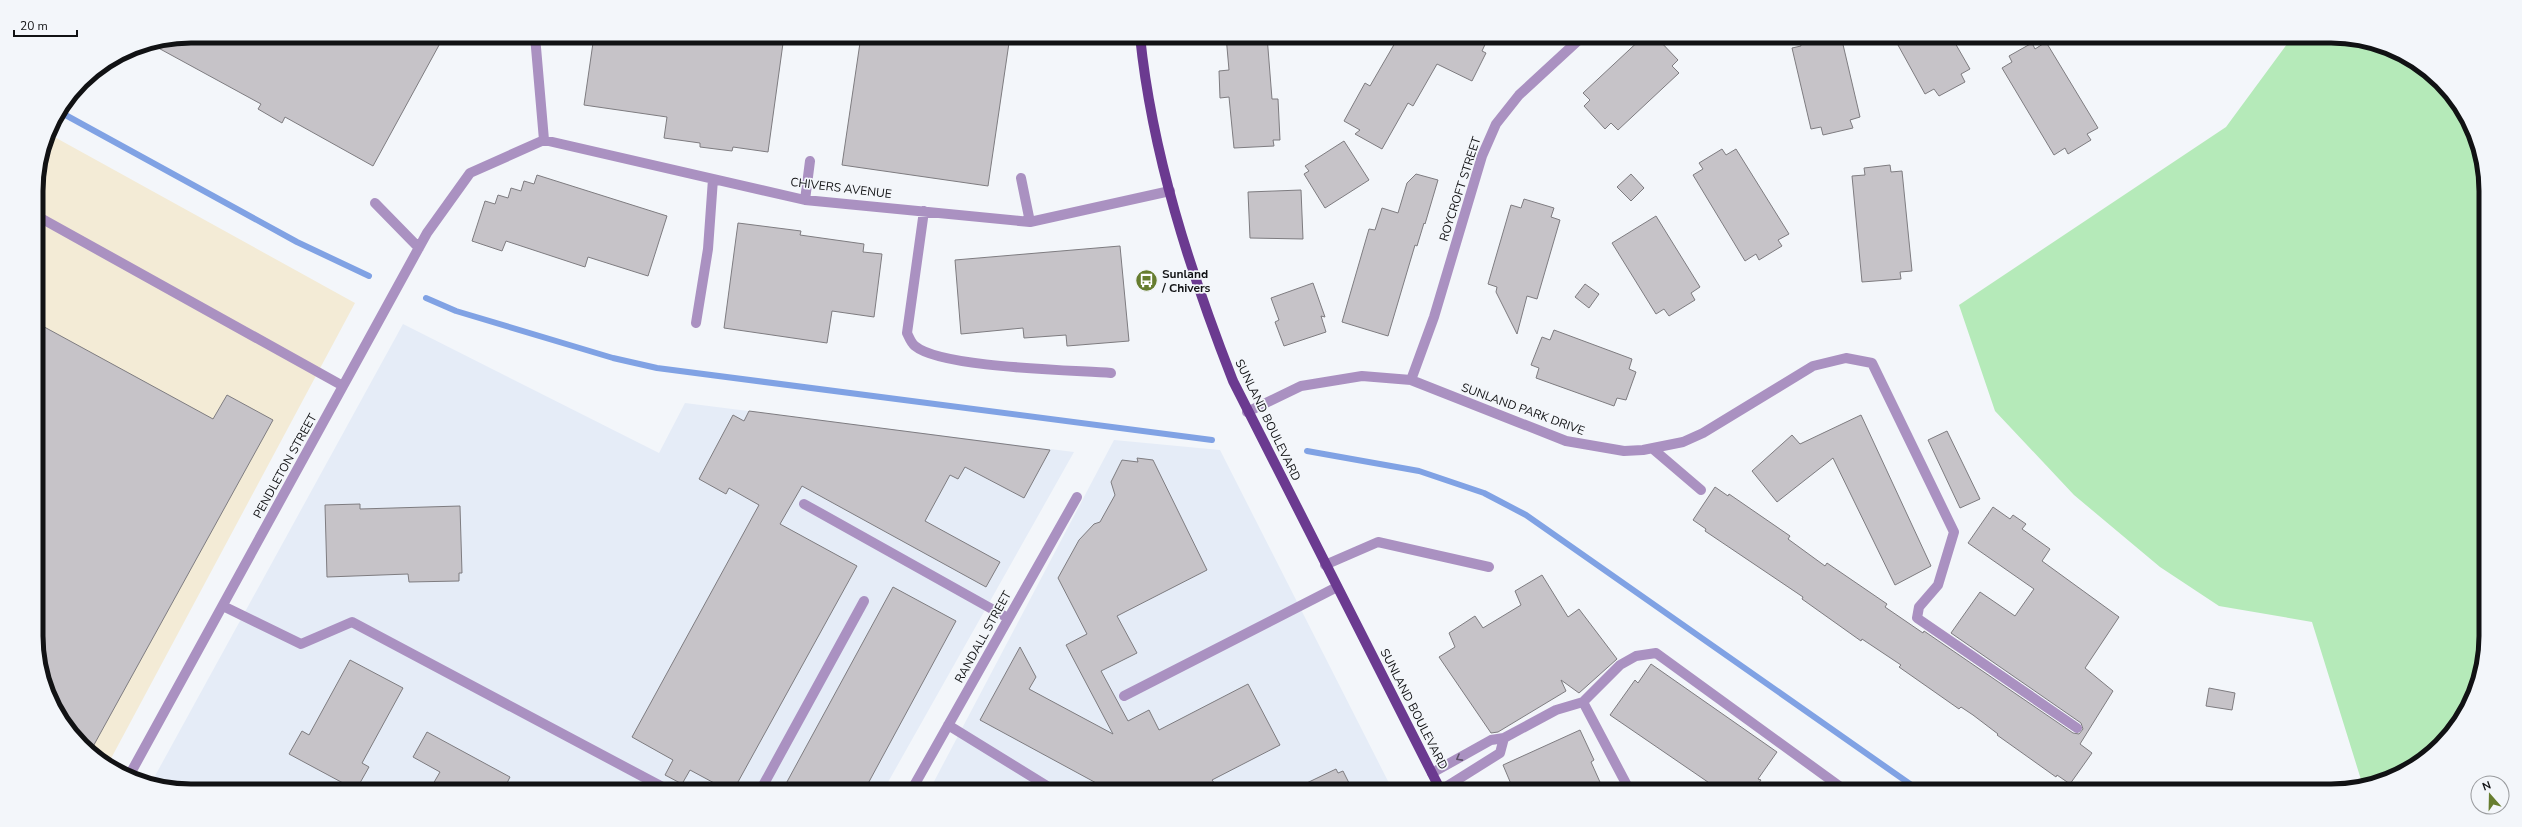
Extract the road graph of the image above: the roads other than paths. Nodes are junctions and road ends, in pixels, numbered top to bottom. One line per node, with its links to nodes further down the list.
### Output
1 (536, 43): 4 (street)
2 (1141, 43): 8 (main road, SUNLAND BOULEVARD)
3 (1575, 43): 17 (street, ROYCROFT STREET)
4 (544, 140): 7 (street, CHIVERS AVENUE); 14 (street, PENDLETON STREET)
5 (810, 161): 9 (street)
6 (1021, 178): 13 (street)
7 (713, 179): 9 (street, CHIVERS AVENUE); 15 (street)
8 (1170, 191): 13 (street, CHIVERS AVENUE); 19 (main road, SUNLAND BOULEVARD)
9 (805, 200): 11 (street, CHIVERS AVENUE)
10 (375, 203): 14 (street)
11 (924, 211): 13 (street, CHIVERS AVENUE); 16 (street)
12 (43, 220): 18 (street)
13 (1030, 222)
14 (419, 248): 18 (street, PENDLETON STREET)
15 (696, 323)
16 (1111, 373)
17 (1411, 380): 19 (street, SUNLAND PARK DRIVE); 20 (street, SUNLAND PARK DRIVE)
18 (343, 386): 28 (street, PENDLETON STREET)
19 (1247, 412): 24 (main road, SUNLAND BOULEVARD)
20 (1652, 449): 21 (street); 33 (street, SUNLAND PARK DRIVE)
21 (1701, 490)
22 (1077, 497): 29 (street, RANDALL STREET)
23 (804, 504): 29 (street)
24 (1325, 565): 25 (street); 26 (main road, SUNLAND BOULEVARD)
25 (1489, 567)
26 (1337, 587): 30 (street); 36 (main road, SUNLAND BOULEVARD)
27 (864, 601): 38 (street)
28 (223, 606): 35 (street, PENDLETON STREET); 37 (street)
29 (1008, 618): 32 (street, RANDALL STREET)
30 (1124, 696)
31 (1583, 702): 34 (street); 43 (street); 44 (street)
32 (948, 725): 39 (street, RANDALL STREET); 40 (street)
33 (2076, 728)
34 (1504, 738): 36 (street, one-way to 36); 42 (street)
35 (131, 772)
36 (1432, 773): 41 (main road, SUNLAND BOULEVARD)
37 (657, 784)
38 (764, 784)
39 (915, 784)
40 (1044, 784)
41 (1438, 784)
42 (1451, 784)
43 (1626, 784)
44 (1836, 784)

